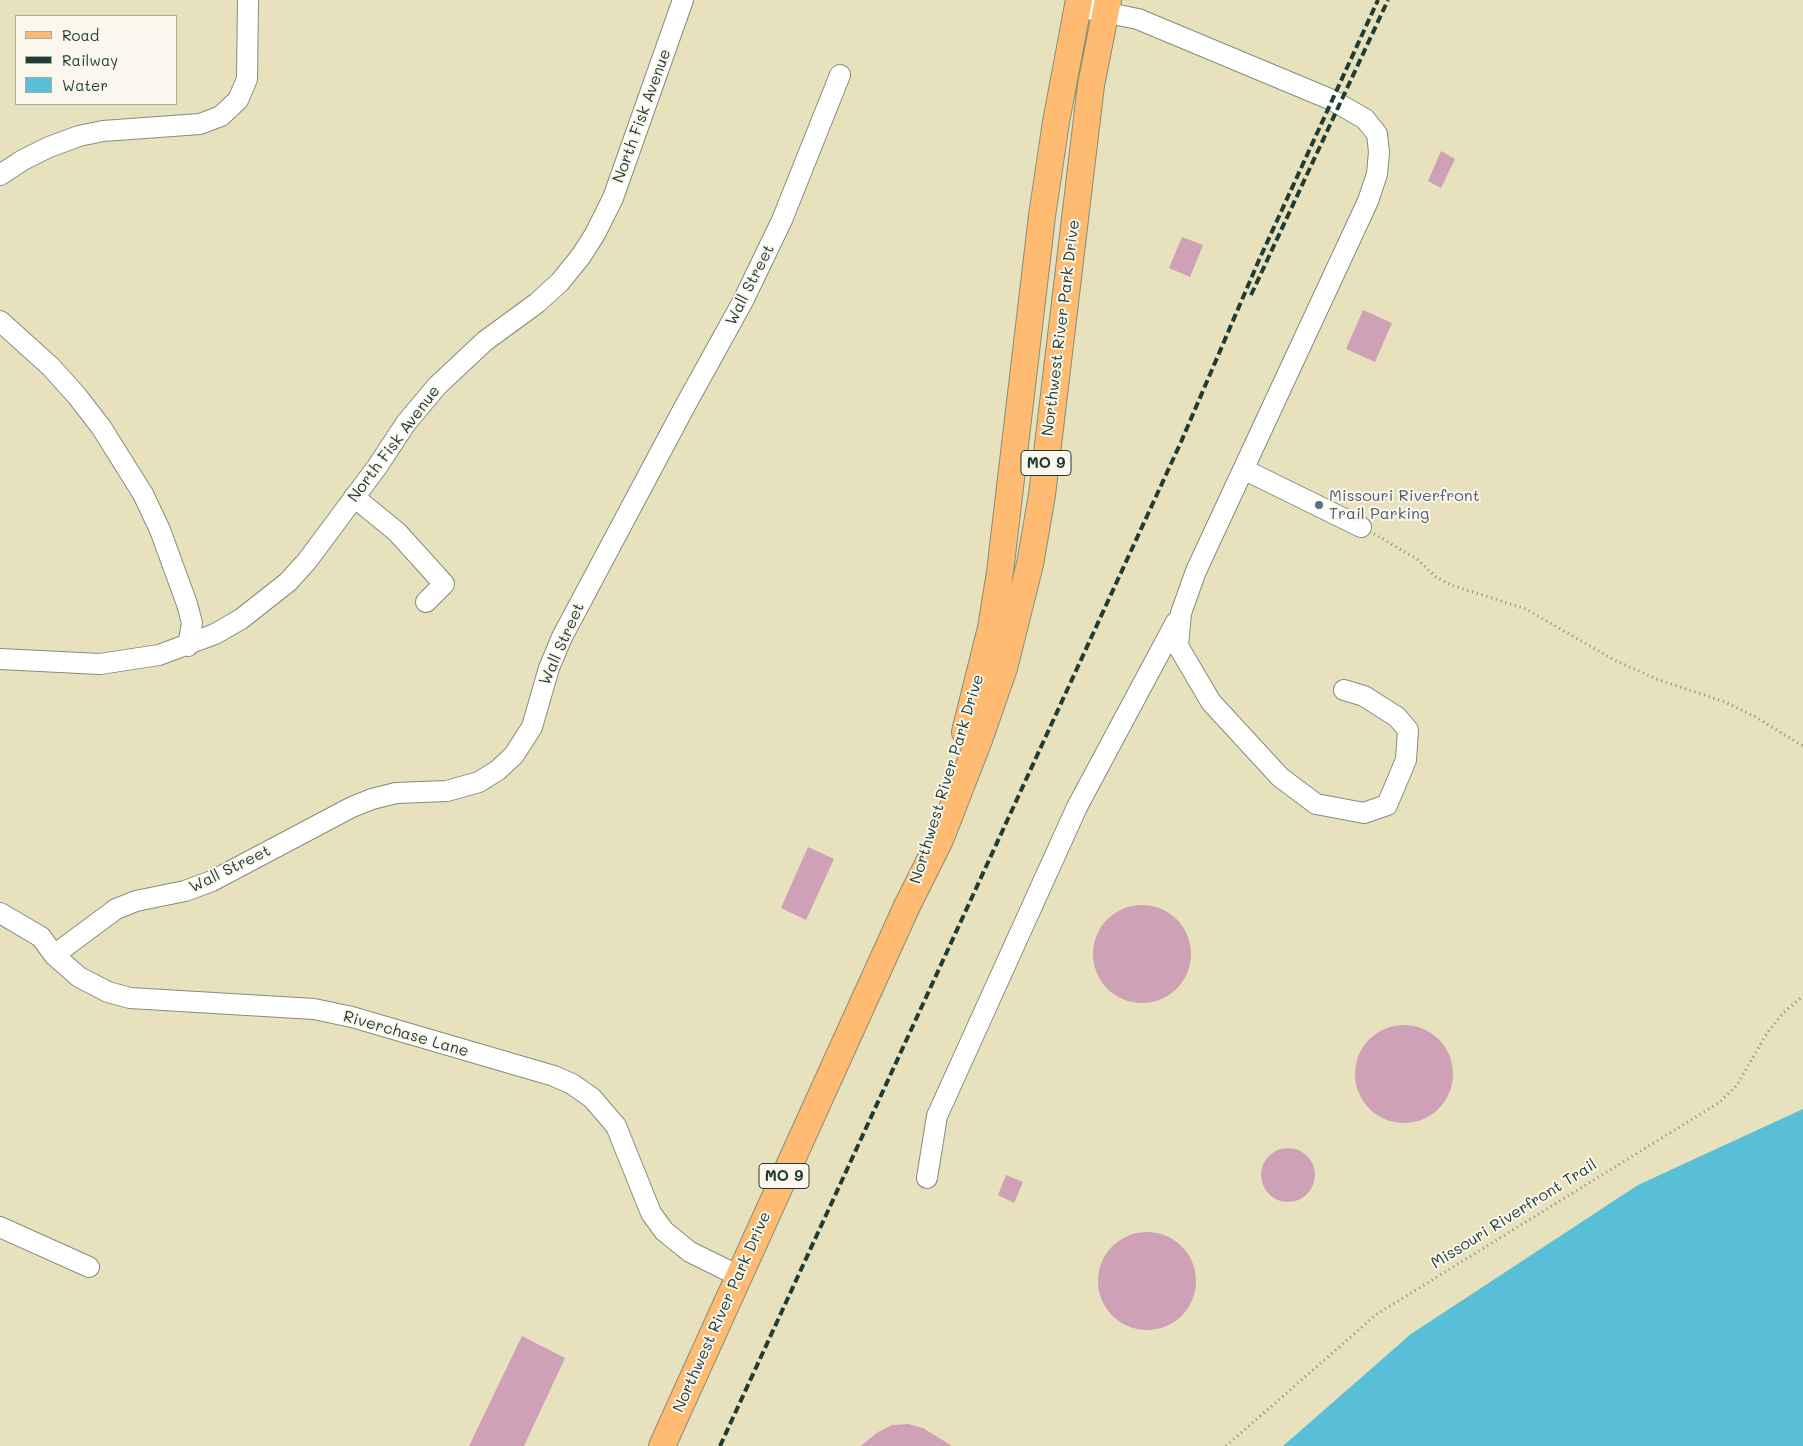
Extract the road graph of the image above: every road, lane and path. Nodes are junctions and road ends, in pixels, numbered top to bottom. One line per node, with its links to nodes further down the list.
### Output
1 (248, 0): 6 (street)
2 (683, 0): 9 (street, North Fisk Avenue)
3 (1078, 3): 4 (street); 17 (main road, Northwest River Park Drive / MO 9)
4 (1106, 6): 8 (street); 17 (main road, Northwest River Park Drive / MO 9)
5 (840, 75): 19 (street, Wall Street)
6 (0, 175)
7 (0, 321): 13 (street)
8 (1245, 470): 10 (street); 12 (street)
9 (354, 497): 11 (street); 13 (street, North Fisk Avenue)
10 (1361, 526): 16 (path)
11 (426, 602)
12 (1181, 613): 15 (street); 21 (street)
13 (188, 646): 14 (street, North Fisk Avenue)
14 (0, 659)
15 (1344, 690)
16 (1803, 746)
17 (907, 906): 24 (main road, Northwest River Park Drive / MO 9)
18 (0, 913): 19 (street, Riverchase Lane)
19 (54, 955): 24 (street, Riverchase Lane)
20 (1803, 996): 26 (path, Missouri Riverfront Trail)
21 (927, 1178)
22 (0, 1228): 23 (street)
23 (88, 1267)
24 (739, 1276): 25 (main road, Northwest River Park Drive / MO 9)
25 (662, 1446)
26 (1226, 1446)

